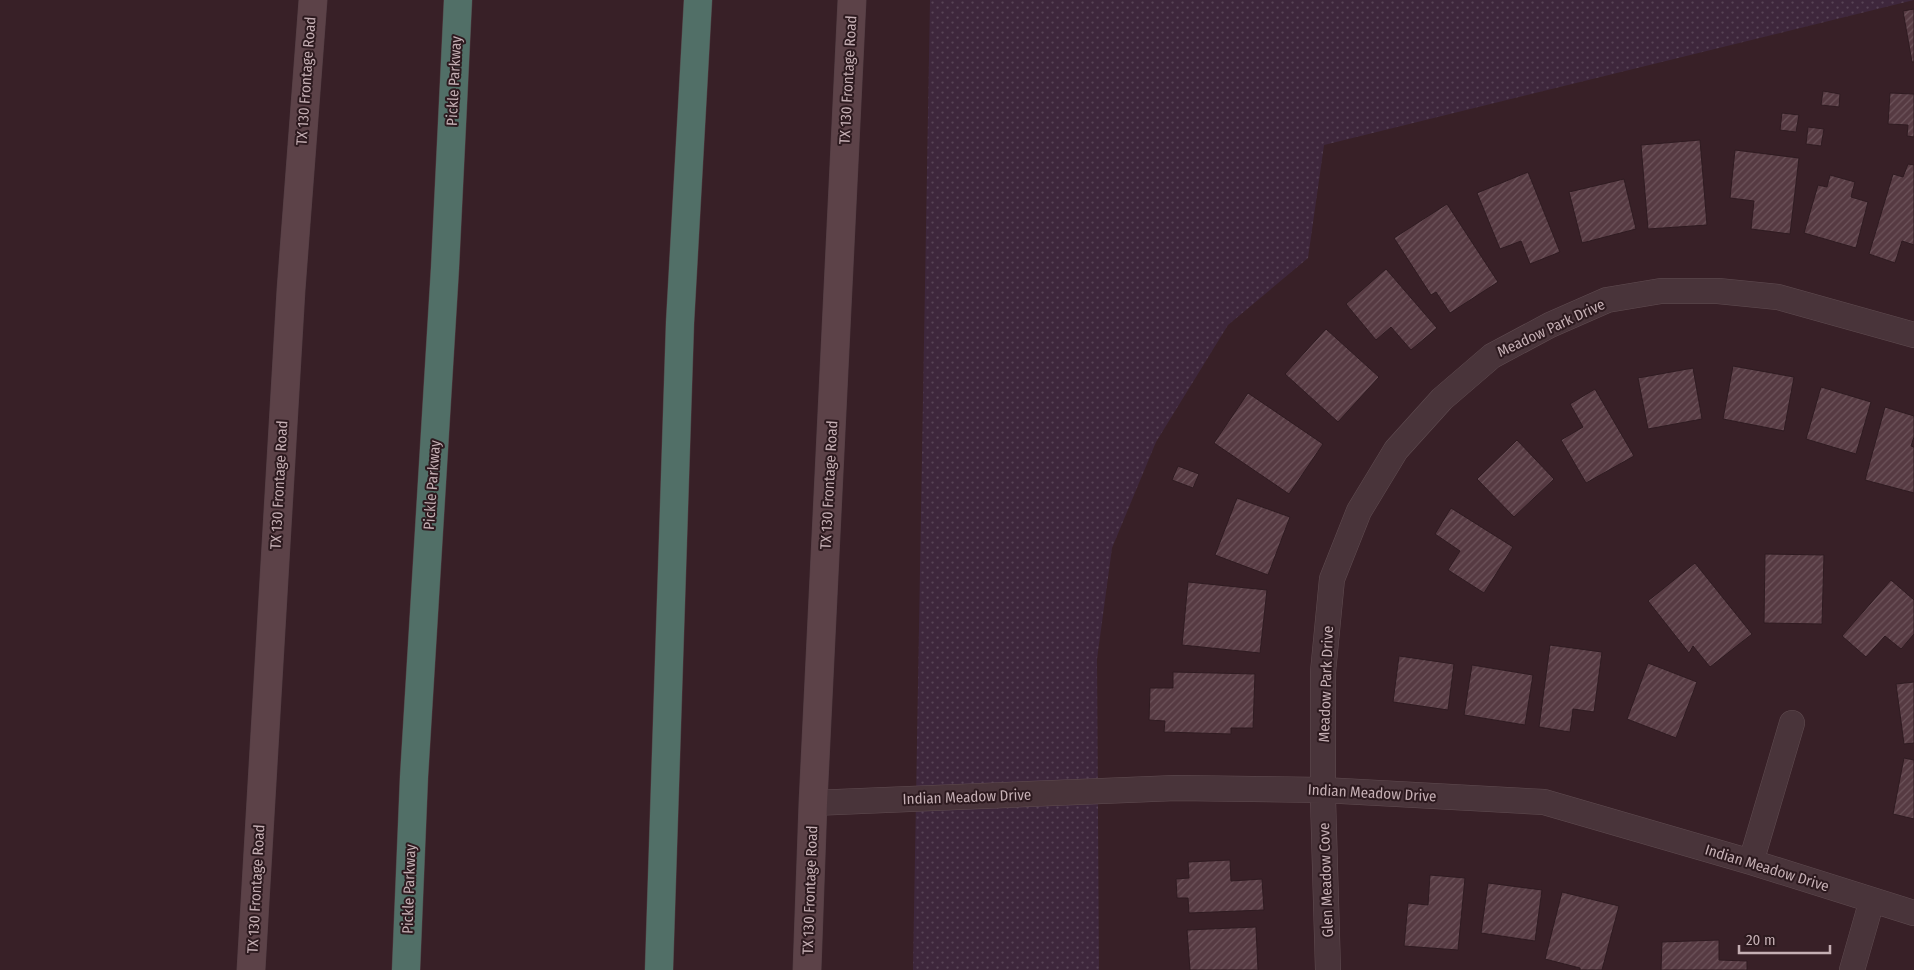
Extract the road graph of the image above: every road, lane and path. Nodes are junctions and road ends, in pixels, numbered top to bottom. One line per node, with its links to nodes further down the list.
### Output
1 (313, 0): 13 (street, TX 130 Frontage Road)
2 (458, 0): 7 (highway, Pickle Parkway)
3 (698, 0): 16 (highway)
4 (852, 0): 9 (street, TX 130 Frontage Road)
5 (1914, 335): 8 (street, Meadow Park Drive)
6 (1792, 723): 10 (street)
7 (414, 777): 14 (highway); 15 (highway, Pickle Parkway)
8 (1323, 790): 9 (street, Indian Meadow Drive); 10 (street, Indian Meadow Drive); 18 (street, Glen Meadow Cove)
9 (813, 803): 17 (street, TX 130 Frontage Road)
10 (1751, 862): 11 (street, Indian Meadow Drive)
11 (1872, 900): 12 (street, Indian Meadow Drive); 19 (street)
12 (1914, 913)
13 (251, 970)
14 (387, 970)
15 (406, 970)
16 (659, 970)
17 (807, 970)
18 (1328, 970)
19 (1852, 970)

